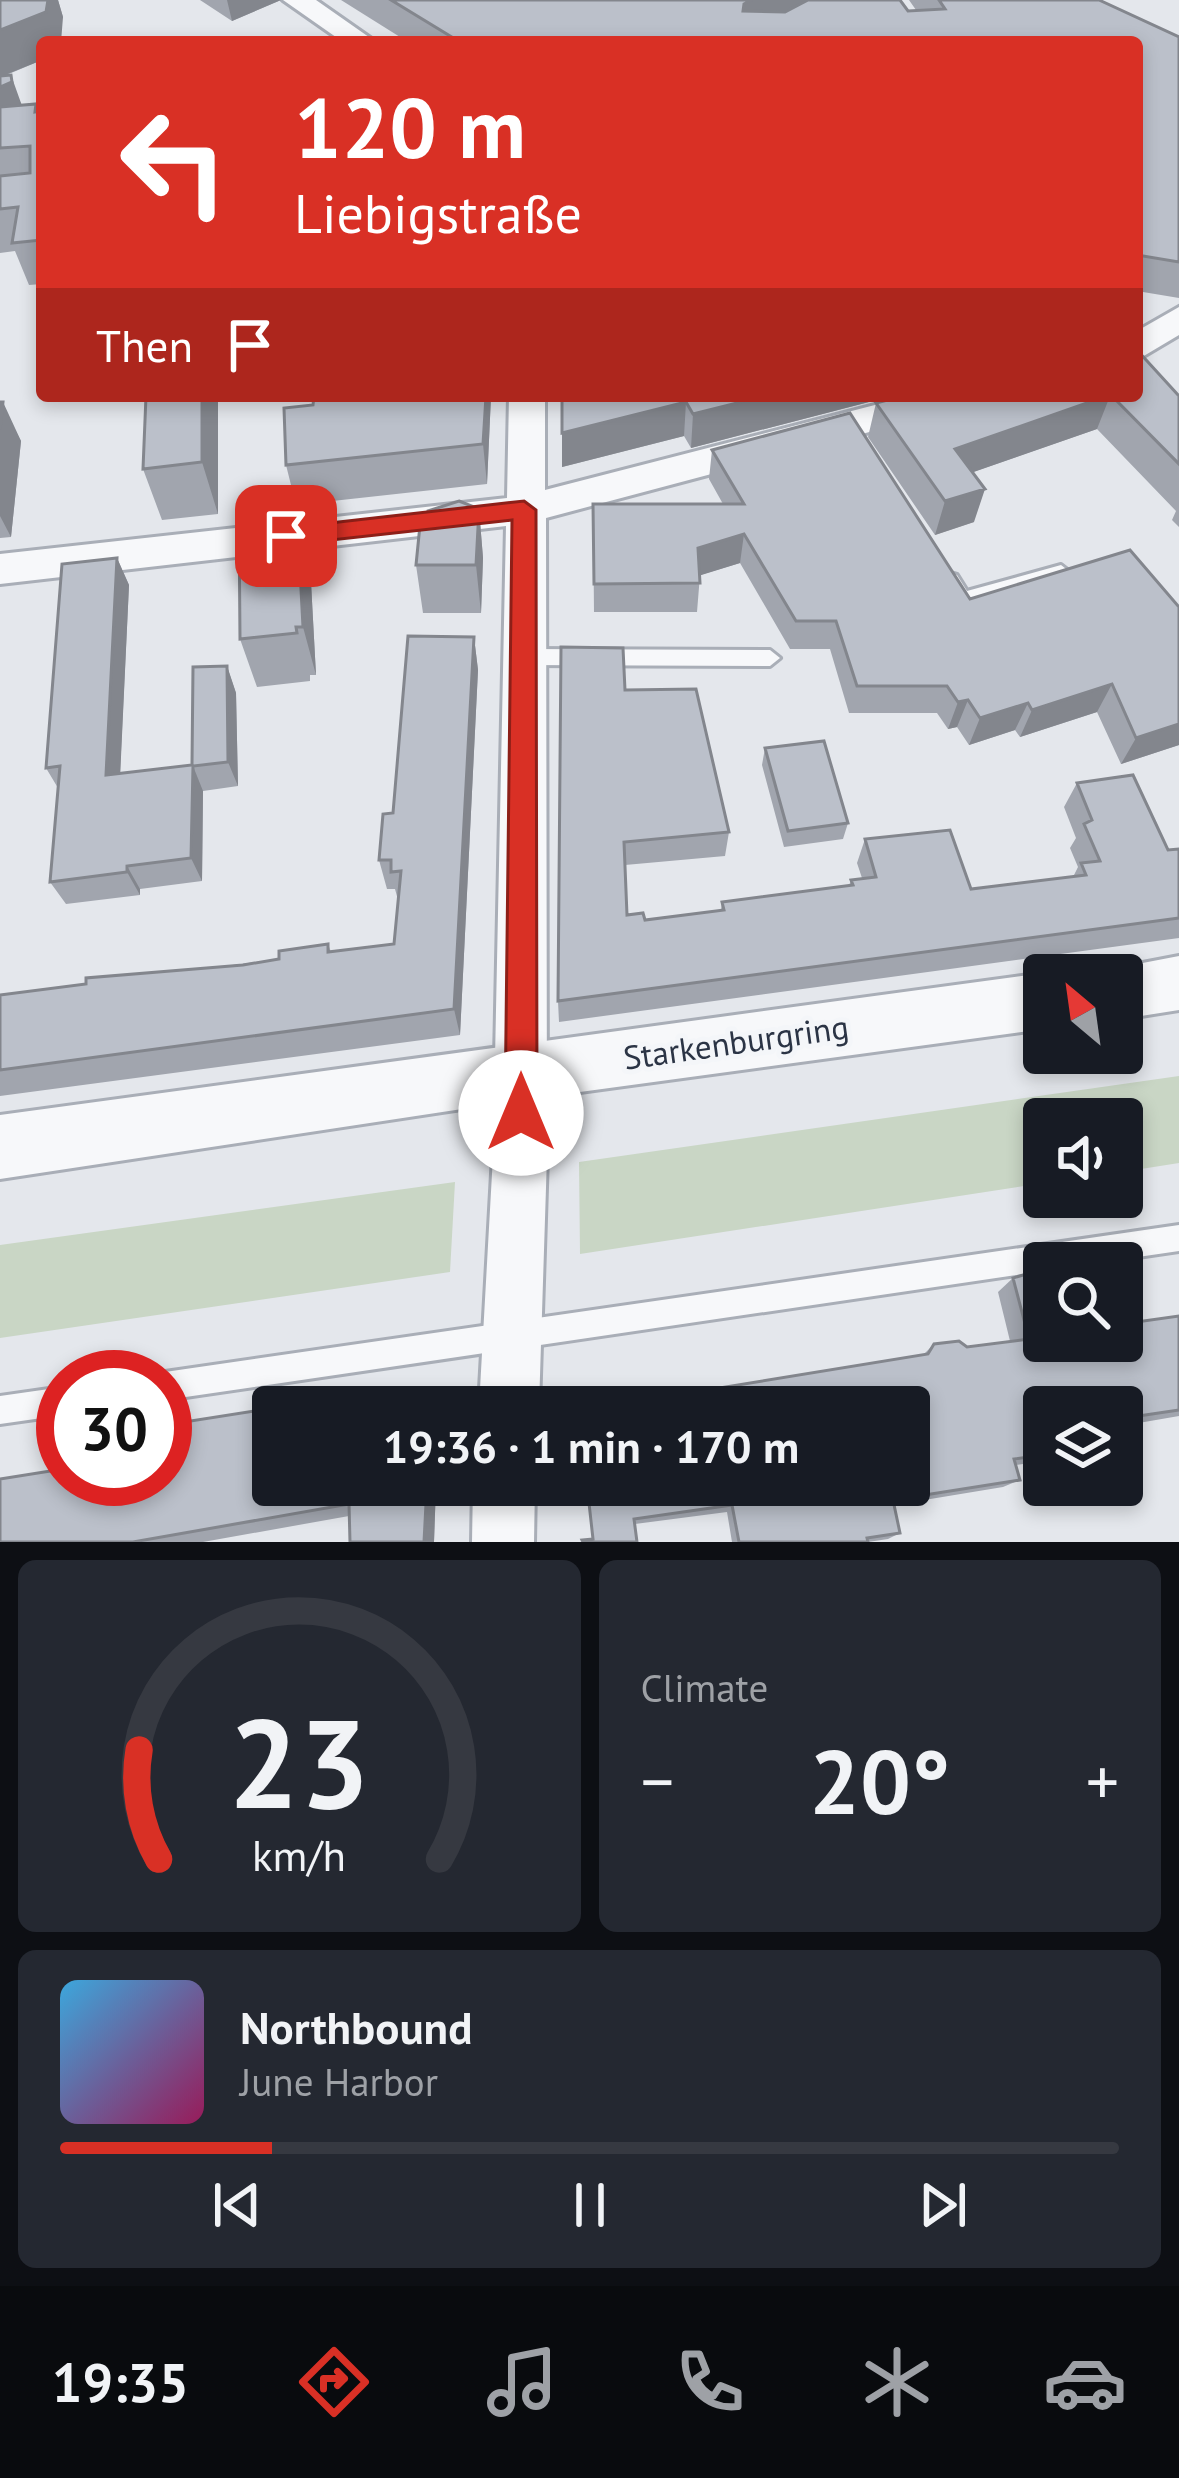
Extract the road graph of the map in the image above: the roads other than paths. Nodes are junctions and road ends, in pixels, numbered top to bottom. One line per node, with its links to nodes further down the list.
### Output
1 (297, 0): 2 (street)
2 (353, 36)
3 (1179, 318): 4 (street)
4 (1143, 345)
5 (1143, 357): 6 (street)
6 (1165, 383)
7 (527, 402): 9 (street)
8 (942, 402): 9 (street)
9 (524, 510): 12 (street); 13 (street)
10 (937, 560): 11 (lane)
11 (1078, 567)
12 (0, 569)
13 (523, 657): 14 (lane); 18 (street)
14 (770, 658)
15 (1179, 983): 16 (street)
16 (1143, 988)
17 (1023, 1004): 18 (street, Starkenburgring)
18 (521, 1070): 19 (street, Starkenburgring); 21 (street)
19 (0, 1147)
20 (1179, 1238): 21 (lane)
21 (513, 1335): 22 (lane); 23 (street)
22 (192, 1382)
23 (509, 1386)
24 (36, 1405): 25 (lane)
25 (0, 1410)
26 (504, 1506): 27 (street)
27 (503, 1542)

